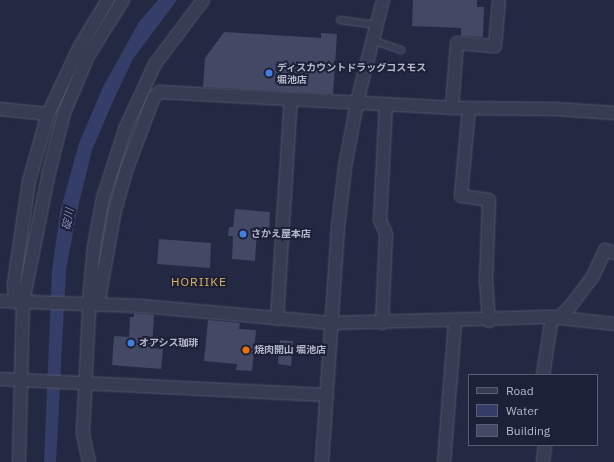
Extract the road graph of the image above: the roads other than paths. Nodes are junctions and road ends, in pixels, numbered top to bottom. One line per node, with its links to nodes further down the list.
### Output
1 (108, 0): 17 (street)
2 (123, 0): 20 (street)
3 (203, 0): 21 (street)
4 (383, 0): 7 (street)
5 (499, 0): 13 (street)
6 (340, 20): 7 (lane)
7 (376, 25): 8 (street)
8 (372, 40): 9 (lane); 11 (street)
9 (401, 50)
10 (291, 98): 11 (street); 21 (street); 23 (street)
11 (357, 102): 12 (street); 26 (street)
12 (386, 105): 13 (street); 27 (street)
13 (452, 108): 15 (street)
14 (0, 109): 17 (street)
15 (469, 109): 16 (street); 25 (street)
16 (614, 113)
17 (48, 114): 20 (street)
18 (613, 249): 22 (street)
19 (0, 302): 20 (street)
20 (22, 302): 21 (street); 31 (street)
21 (91, 305): 23 (street); 32 (street)
22 (555, 318): 25 (street); 28 (street); 29 (street)
23 (277, 319): 26 (street)
24 (456, 321): 25 (street); 27 (street); 40 (street)
25 (489, 321)
26 (331, 323): 27 (street); 33 (street)
27 (382, 323)
28 (614, 324)
29 (543, 374)
30 (0, 379): 31 (street)
31 (24, 380): 32 (street); 36 (street)
32 (85, 383): 33 (street); 34 (street)
33 (326, 395): 39 (street)
34 (83, 433): 37 (street); 38 (street)
35 (545, 446): 41 (street)
36 (19, 462)
37 (82, 462)
38 (89, 462)
39 (322, 462)
40 (444, 462)
41 (543, 462)

